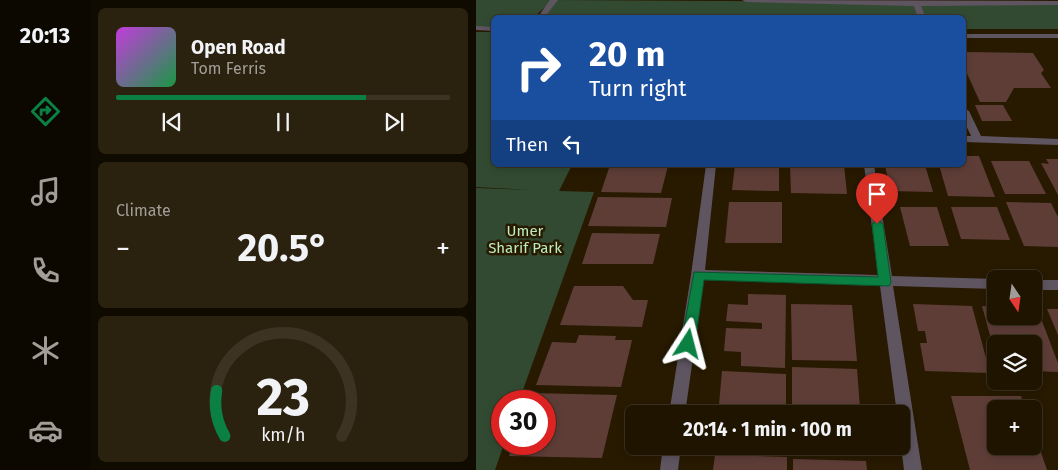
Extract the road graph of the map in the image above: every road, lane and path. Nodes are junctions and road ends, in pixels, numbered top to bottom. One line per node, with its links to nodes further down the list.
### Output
1 (554, 0): 6 (street)
2 (746, 0): 3 (street)
3 (902, 2): 4 (street)
4 (918, 4): 5 (street); 7 (street)
5 (1058, 4)
6 (542, 15)
7 (921, 15)
8 (476, 28): 9 (street)
9 (491, 28)
10 (966, 36): 11 (street)
11 (1058, 36)
12 (966, 115): 14 (street)
13 (966, 139): 14 (street)
14 (977, 139): 15 (street)
15 (1058, 142)
16 (711, 167): 18 (street)
17 (869, 167): 19 (street)
18 (698, 275): 19 (street); 23 (street)
19 (885, 282): 20 (street); 26 (street)
20 (987, 284)
21 (1042, 285): 22 (street)
22 (1058, 285)
23 (678, 405)
24 (671, 455): 25 (street)
25 (669, 470)
26 (913, 470)

